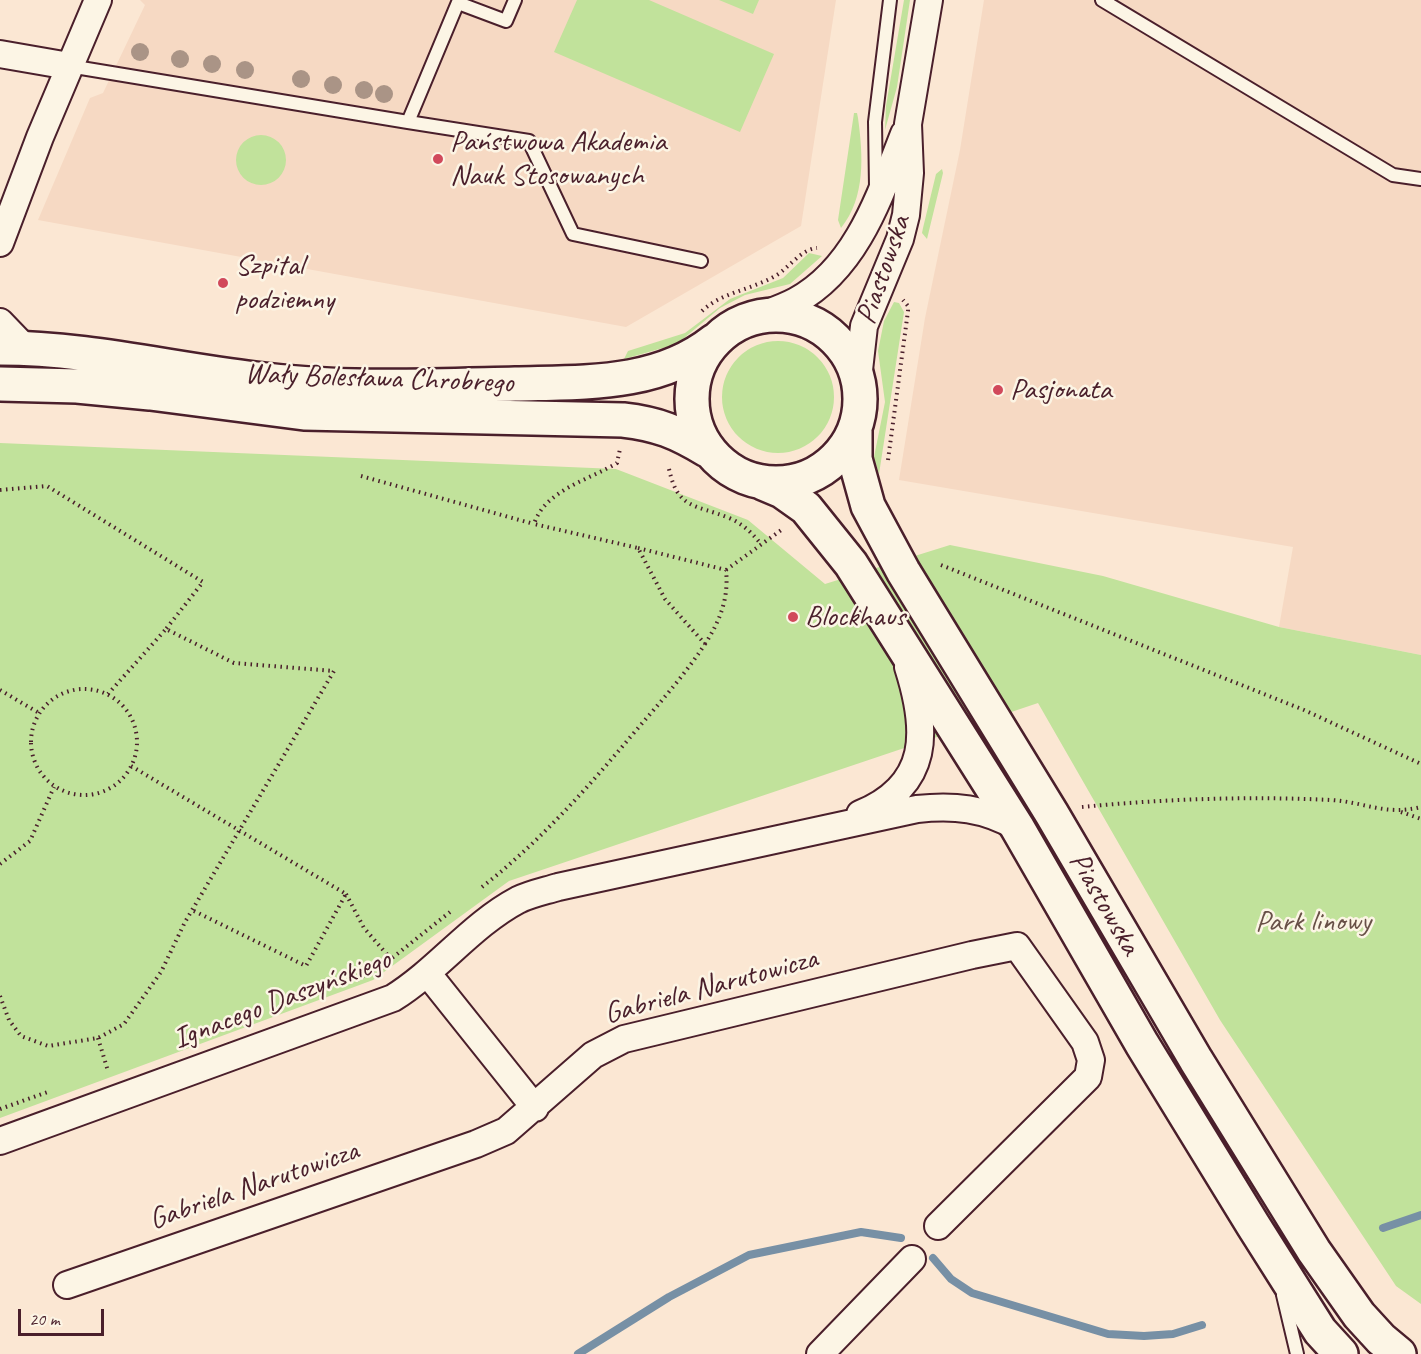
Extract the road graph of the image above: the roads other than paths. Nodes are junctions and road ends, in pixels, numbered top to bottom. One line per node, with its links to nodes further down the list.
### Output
1 (98, 0): 8 (street)
2 (515, 0): 6 (lane)
3 (890, 0): 12 (lane)
4 (929, 0): 10 (street, Piastowska)
5 (1102, 0): 11 (lane)
6 (458, 1): 9 (lane)
7 (0, 54): 8 (street)
8 (69, 66): 9 (lane); 13 (street)
9 (408, 122): 14 (lane)
10 (908, 124): 12 (street, Piastowska); 19 (street, Piastowska)
11 (1421, 179)
12 (877, 200): 15 (street, Piastowska)
13 (0, 243)
14 (701, 261)
15 (757, 317): 17 (main road); 19 (main road)
16 (0, 322): 18 (street)
17 (714, 341): 18 (main road, Wały Bolesława Chrobrego); 22 (main road)
18 (13, 348)
19 (858, 379): 21 (main road)
20 (0, 384): 22 (main road, Wały Bolesława Chrobrego)
21 (855, 431): 23 (main road); 37 (main road, Piastowska)
22 (707, 450): 23 (main road)
23 (763, 483): 24 (main road, Piastowska)
24 (898, 640): 25 (main road, Piastowska); 26 (street, Ignacego Daszyńskiego)
25 (1017, 827): 26 (street, Ignacego Daszyńskiego); 31 (main road, Piastowska)
26 (813, 833): 27 (street, Ignacego Daszyńskiego)
27 (421, 979): 28 (street); 29 (street, Ignacego Daszyńskiego)
28 (535, 1108): 30 (street, Gabriela Narutowicza); 33 (street, Gabriela Narutowicza)
29 (0, 1141)
30 (938, 1226)
31 (1271, 1254): 35 (lane); 36 (main road, Piastowska)
32 (912, 1259): 34 (street)
33 (67, 1285)
34 (820, 1354)
35 (1297, 1354)
36 (1341, 1354)
37 (1400, 1354)

